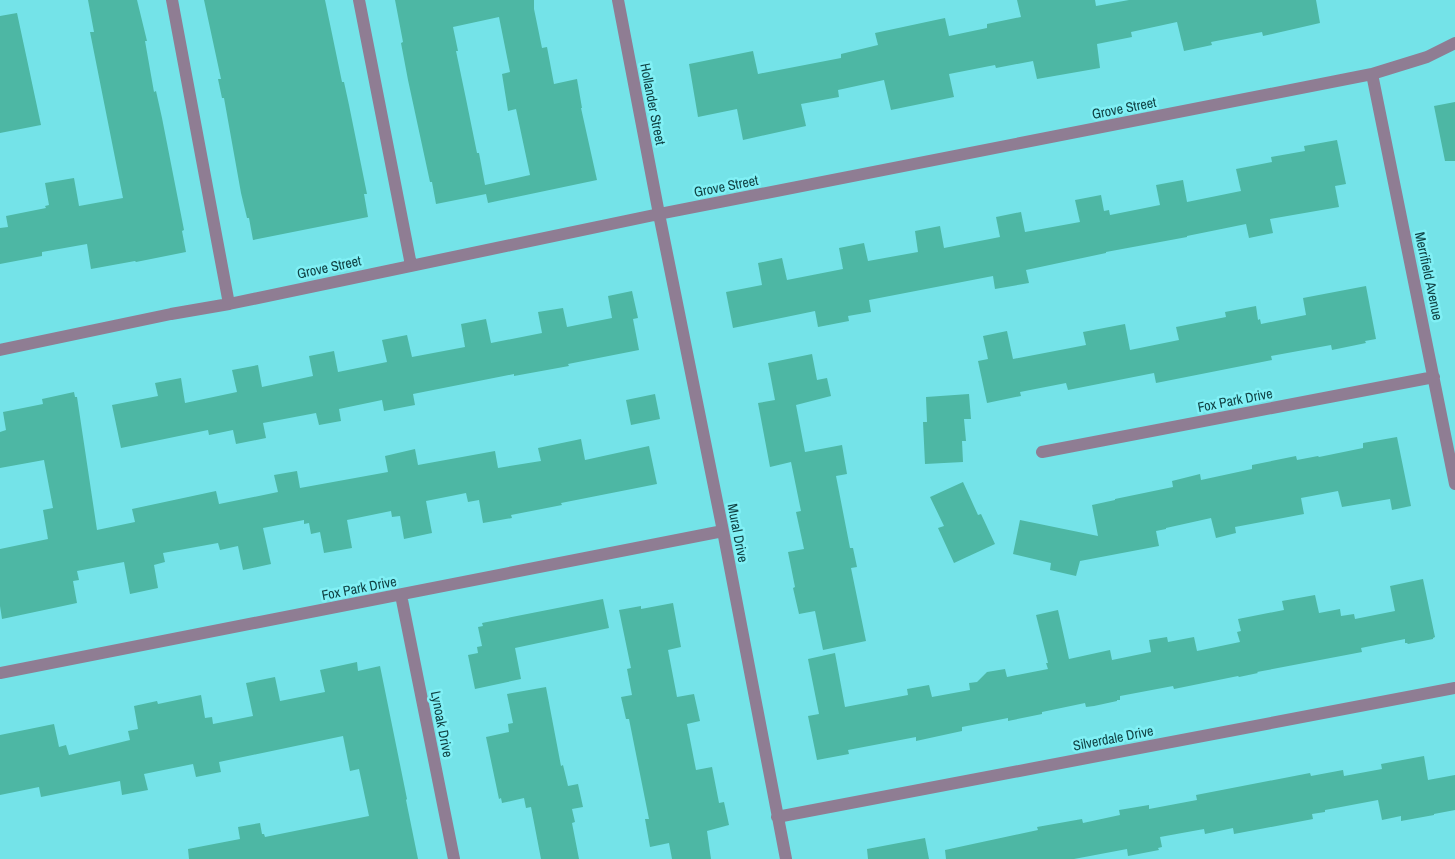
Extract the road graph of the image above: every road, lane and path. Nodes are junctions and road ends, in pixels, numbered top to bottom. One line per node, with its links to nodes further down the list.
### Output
1 (172, 0): 8 (street)
2 (358, 0): 7 (street)
3 (618, 0): 6 (street, Hollander Street)
4 (1455, 43): 5 (street, Grove Street)
5 (1372, 74): 6 (street, Grove Street); 10 (street, Merrifield Avenue)
6 (658, 214): 7 (street, Grove Street); 13 (street, Mural Drive)
7 (411, 265): 8 (street, Grove Street)
8 (229, 304): 9 (street, Grove Street)
9 (0, 350)
10 (1434, 377): 11 (street, Fox Park Drive); 12 (street, Merrifield Avenue)
11 (1042, 452)
12 (1455, 484)
13 (723, 531): 14 (street, Fox Park Drive); 17 (street, Mural Drive)
14 (401, 595): 15 (street, Fox Park Drive); 18 (street, Lynoak Drive)
15 (0, 673)
16 (1455, 688): 17 (street, Silverdale Drive)
17 (778, 817): 19 (street, Mural Drive)
18 (454, 859)
19 (786, 859)

